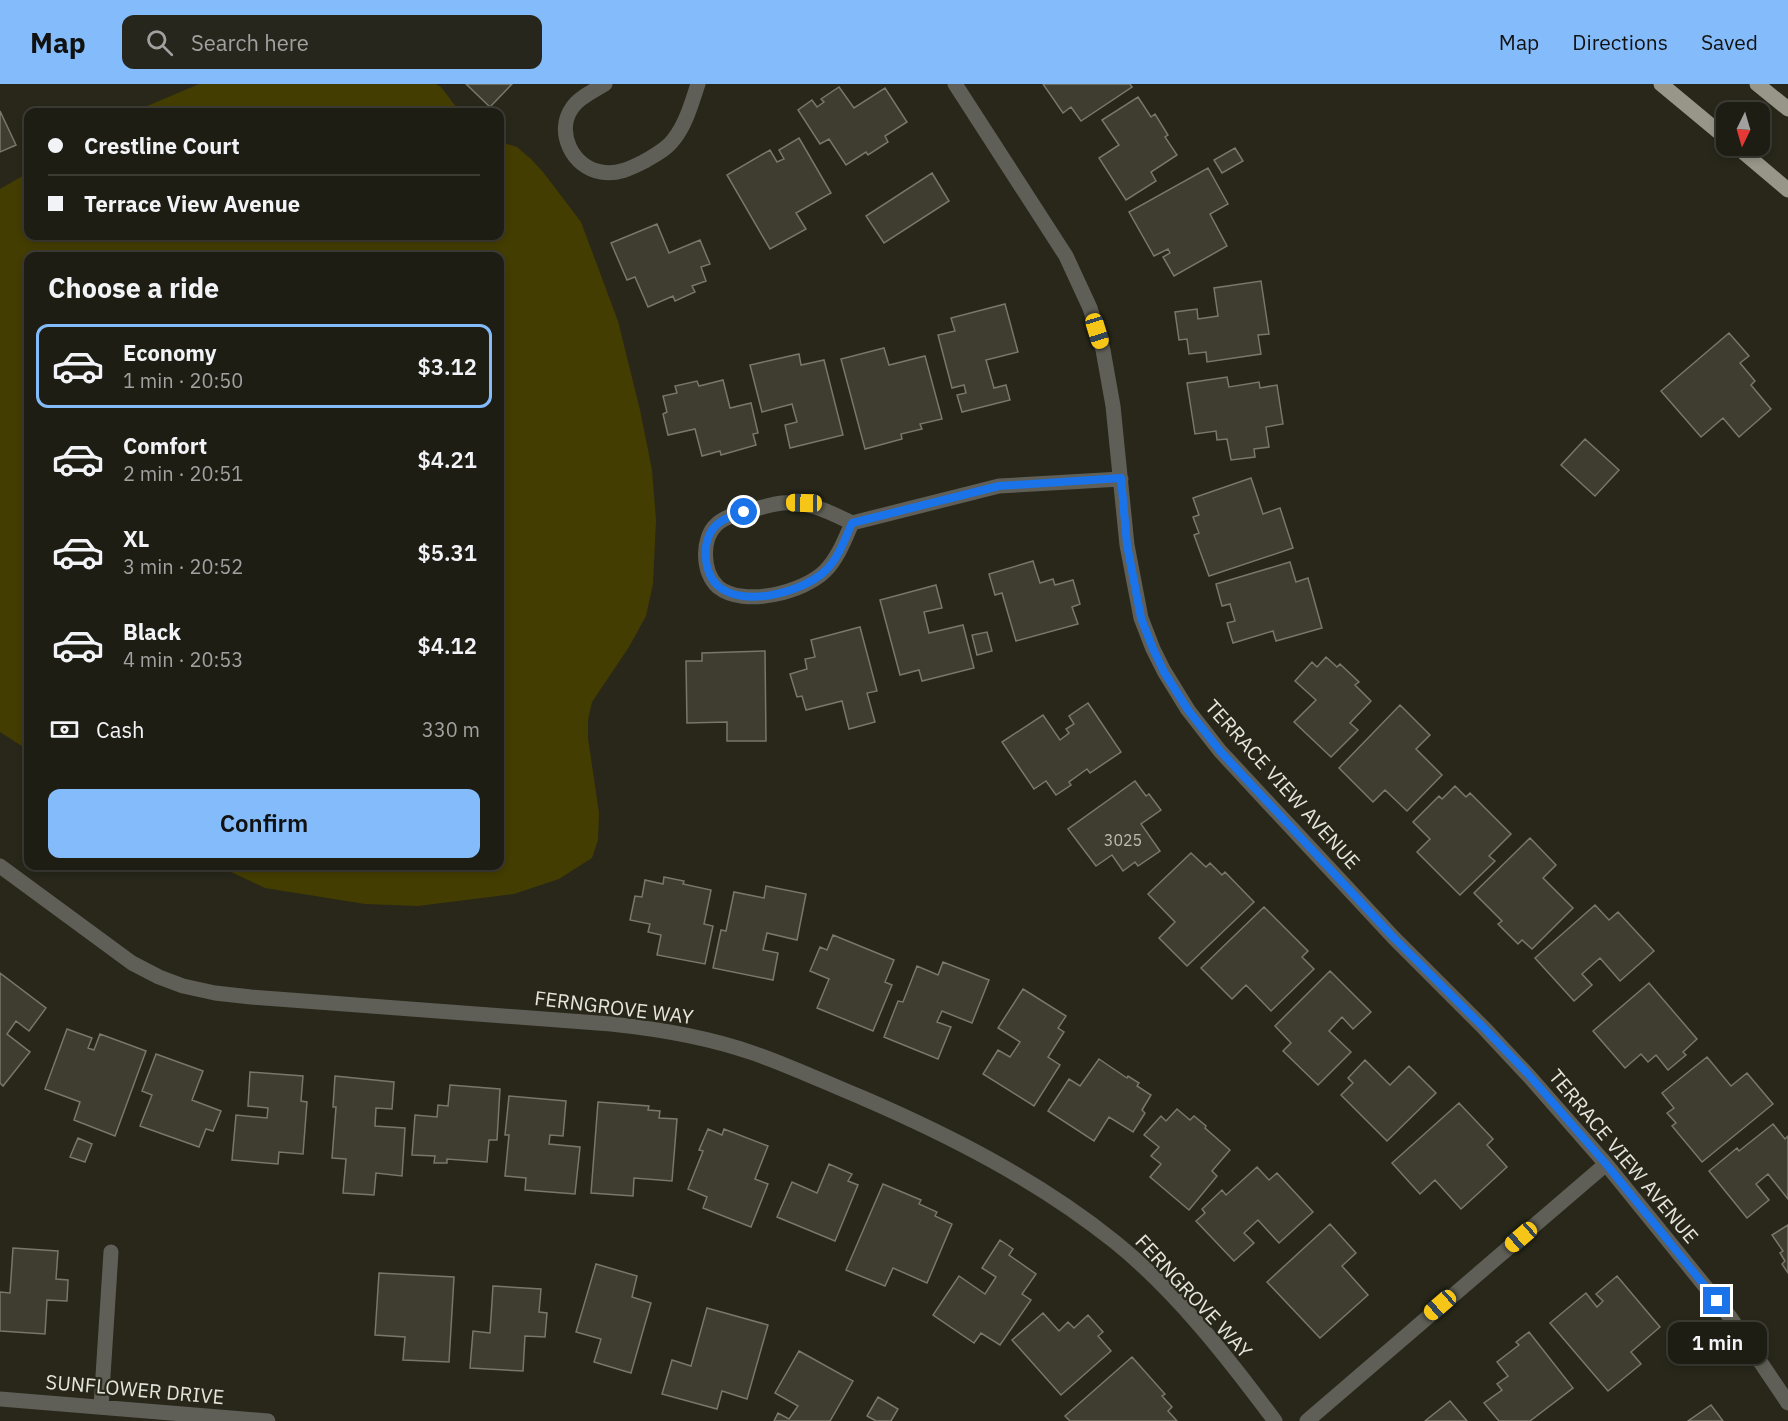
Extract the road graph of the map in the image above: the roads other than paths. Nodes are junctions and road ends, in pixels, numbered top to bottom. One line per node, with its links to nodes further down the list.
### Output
1 (605, 84): 2 (street)
2 (698, 84)
3 (955, 84): 10 (street, TERRACE VIEW AVENUE)
4 (1661, 84): 7 (main road)
5 (1757, 84): 6 (main road)
6 (1788, 109)
7 (1716, 130)
8 (1748, 156): 9 (main road)
9 (1788, 190)
10 (1121, 478): 11 (street); 13 (street, TERRACE VIEW AVENUE)
11 (852, 523): 11 (street)
12 (0, 866): 20 (street, FERNGROVE WAY)
13 (1606, 1164): 16 (street, TERRACE VIEW AVENUE); 21 (street)
14 (111, 1252): 17 (street)
15 (0, 1399): 18 (street, SUNFLOWER DRIVE)
16 (1788, 1403)
17 (101, 1407): 18 (street, SUNFLOWER DRIVE); 19 (street, SUNFLOWER DRIVE)
18 (67, 1413)
19 (268, 1421)
20 (1275, 1421)
21 (1307, 1421)

